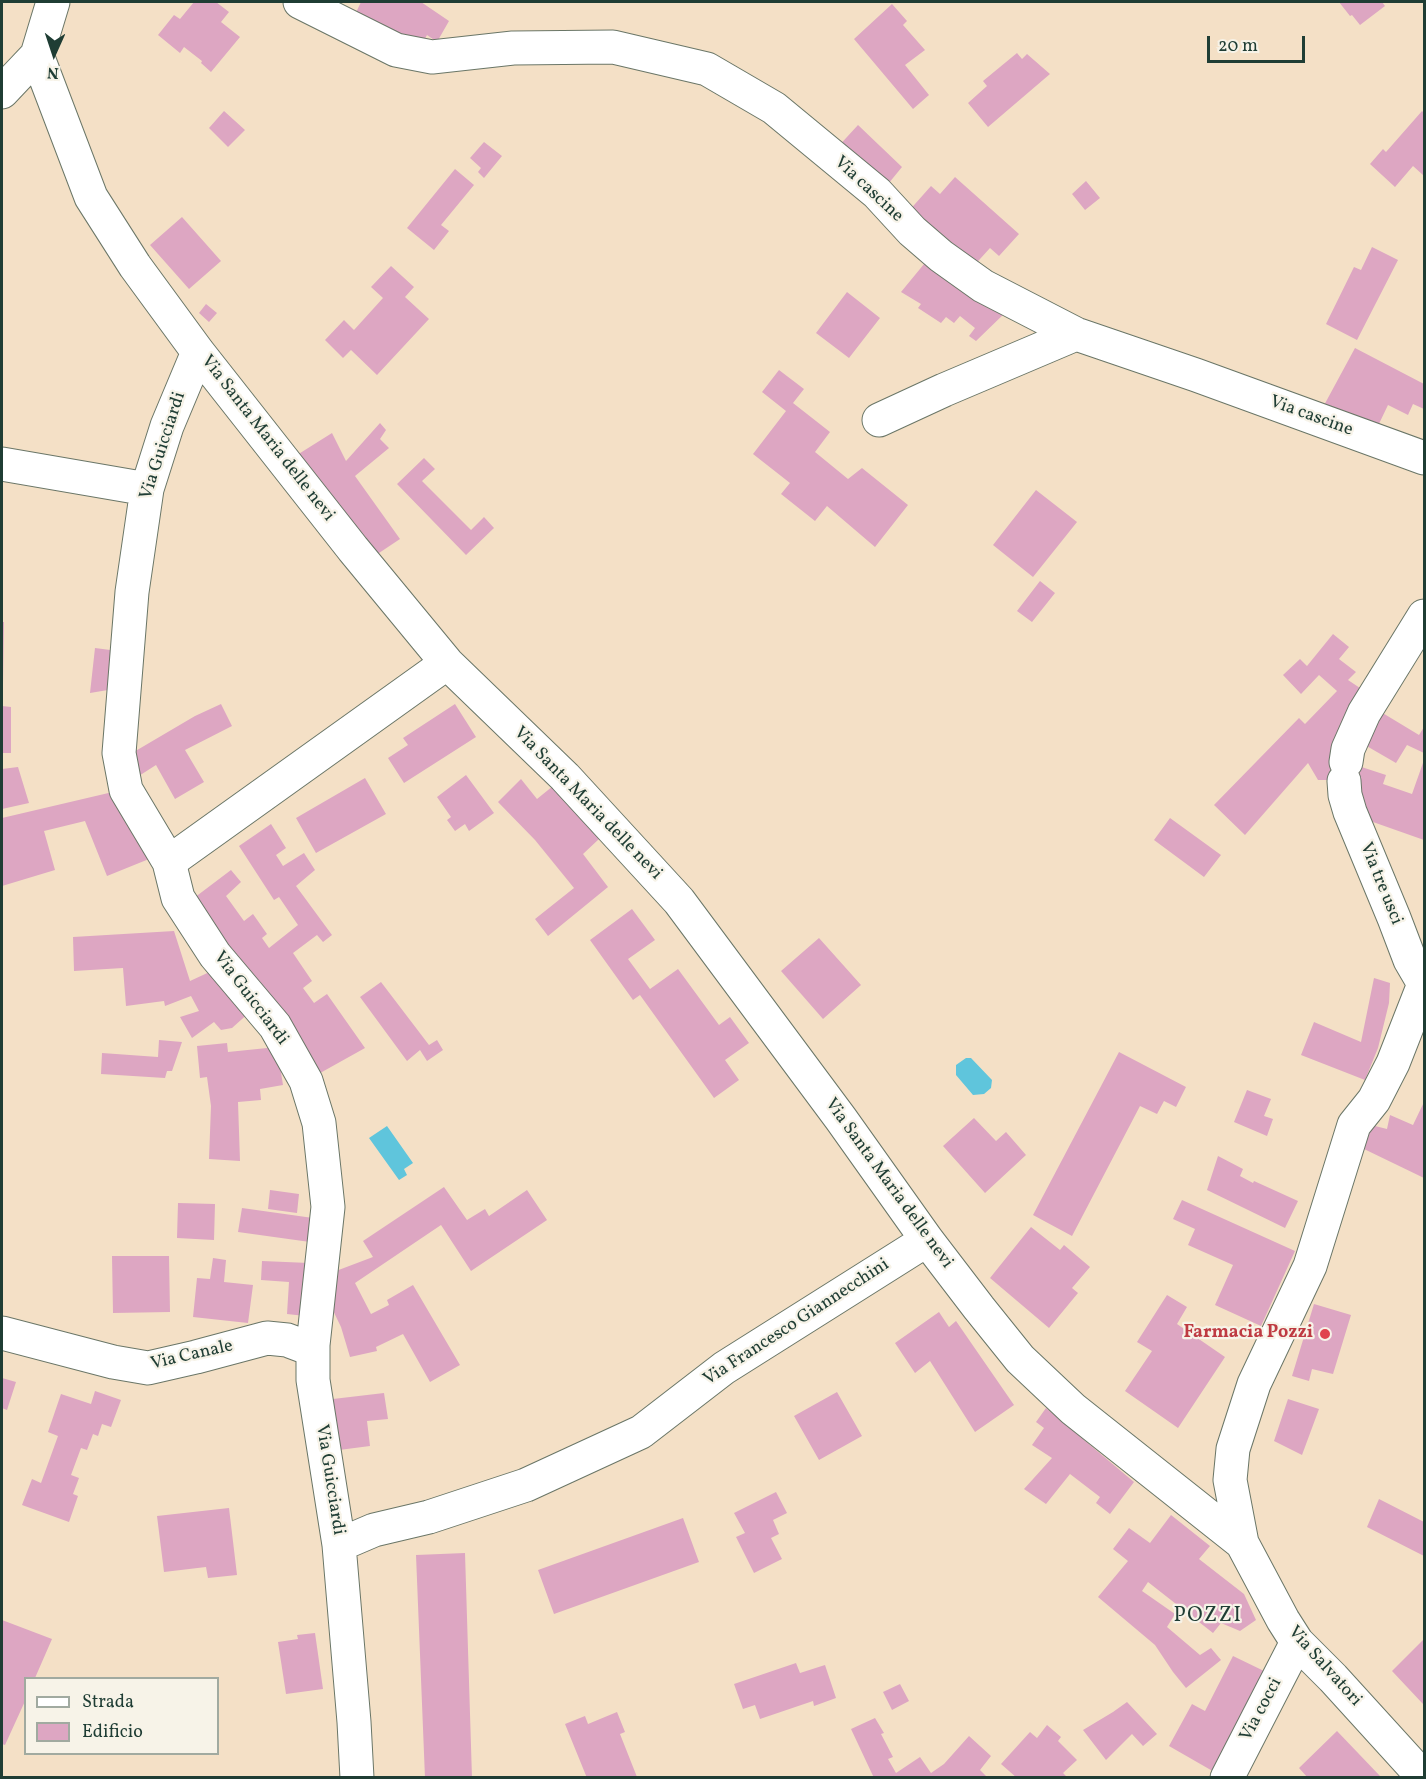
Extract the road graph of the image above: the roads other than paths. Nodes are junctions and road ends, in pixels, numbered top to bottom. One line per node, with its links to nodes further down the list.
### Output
1 (53, 2): 3 (street)
2 (300, 2): 5 (street, Via cascine)
3 (37, 55): 4 (street); 6 (street, Via Santa Maria delle nevi)
4 (2, 92)
5 (1076, 334): 7 (street); 8 (street, Via cascine)
6 (198, 352): 10 (street, Via Guicciardi); 12 (street, Via Santa Maria delle nevi)
7 (879, 420)
8 (1425, 458)
9 (2, 464): 10 (street)
10 (147, 489): 13 (street, Via Guicciardi)
11 (1425, 616): 14 (street, Via tre usci)
12 (447, 663): 13 (street); 15 (street, Via Santa Maria delle nevi)
13 (169, 862): 17 (street, Via Guicciardi)
14 (1425, 984): 18 (street)
15 (927, 1240): 18 (street, Via Santa Maria delle nevi); 19 (street, Via Francesco Giannecchini)
16 (2, 1334): 17 (street, Via Canale)
17 (312, 1345): 19 (street, Via Guicciardi)
18 (1242, 1543): 20 (street, Via Salvatori)
19 (339, 1545): 21 (street, Via Guicciardi)
20 (1297, 1642): 22 (street, Via cocci); 23 (street, Via Salvatori)
21 (357, 1778)
22 (1227, 1778)
23 (1424, 1778)

